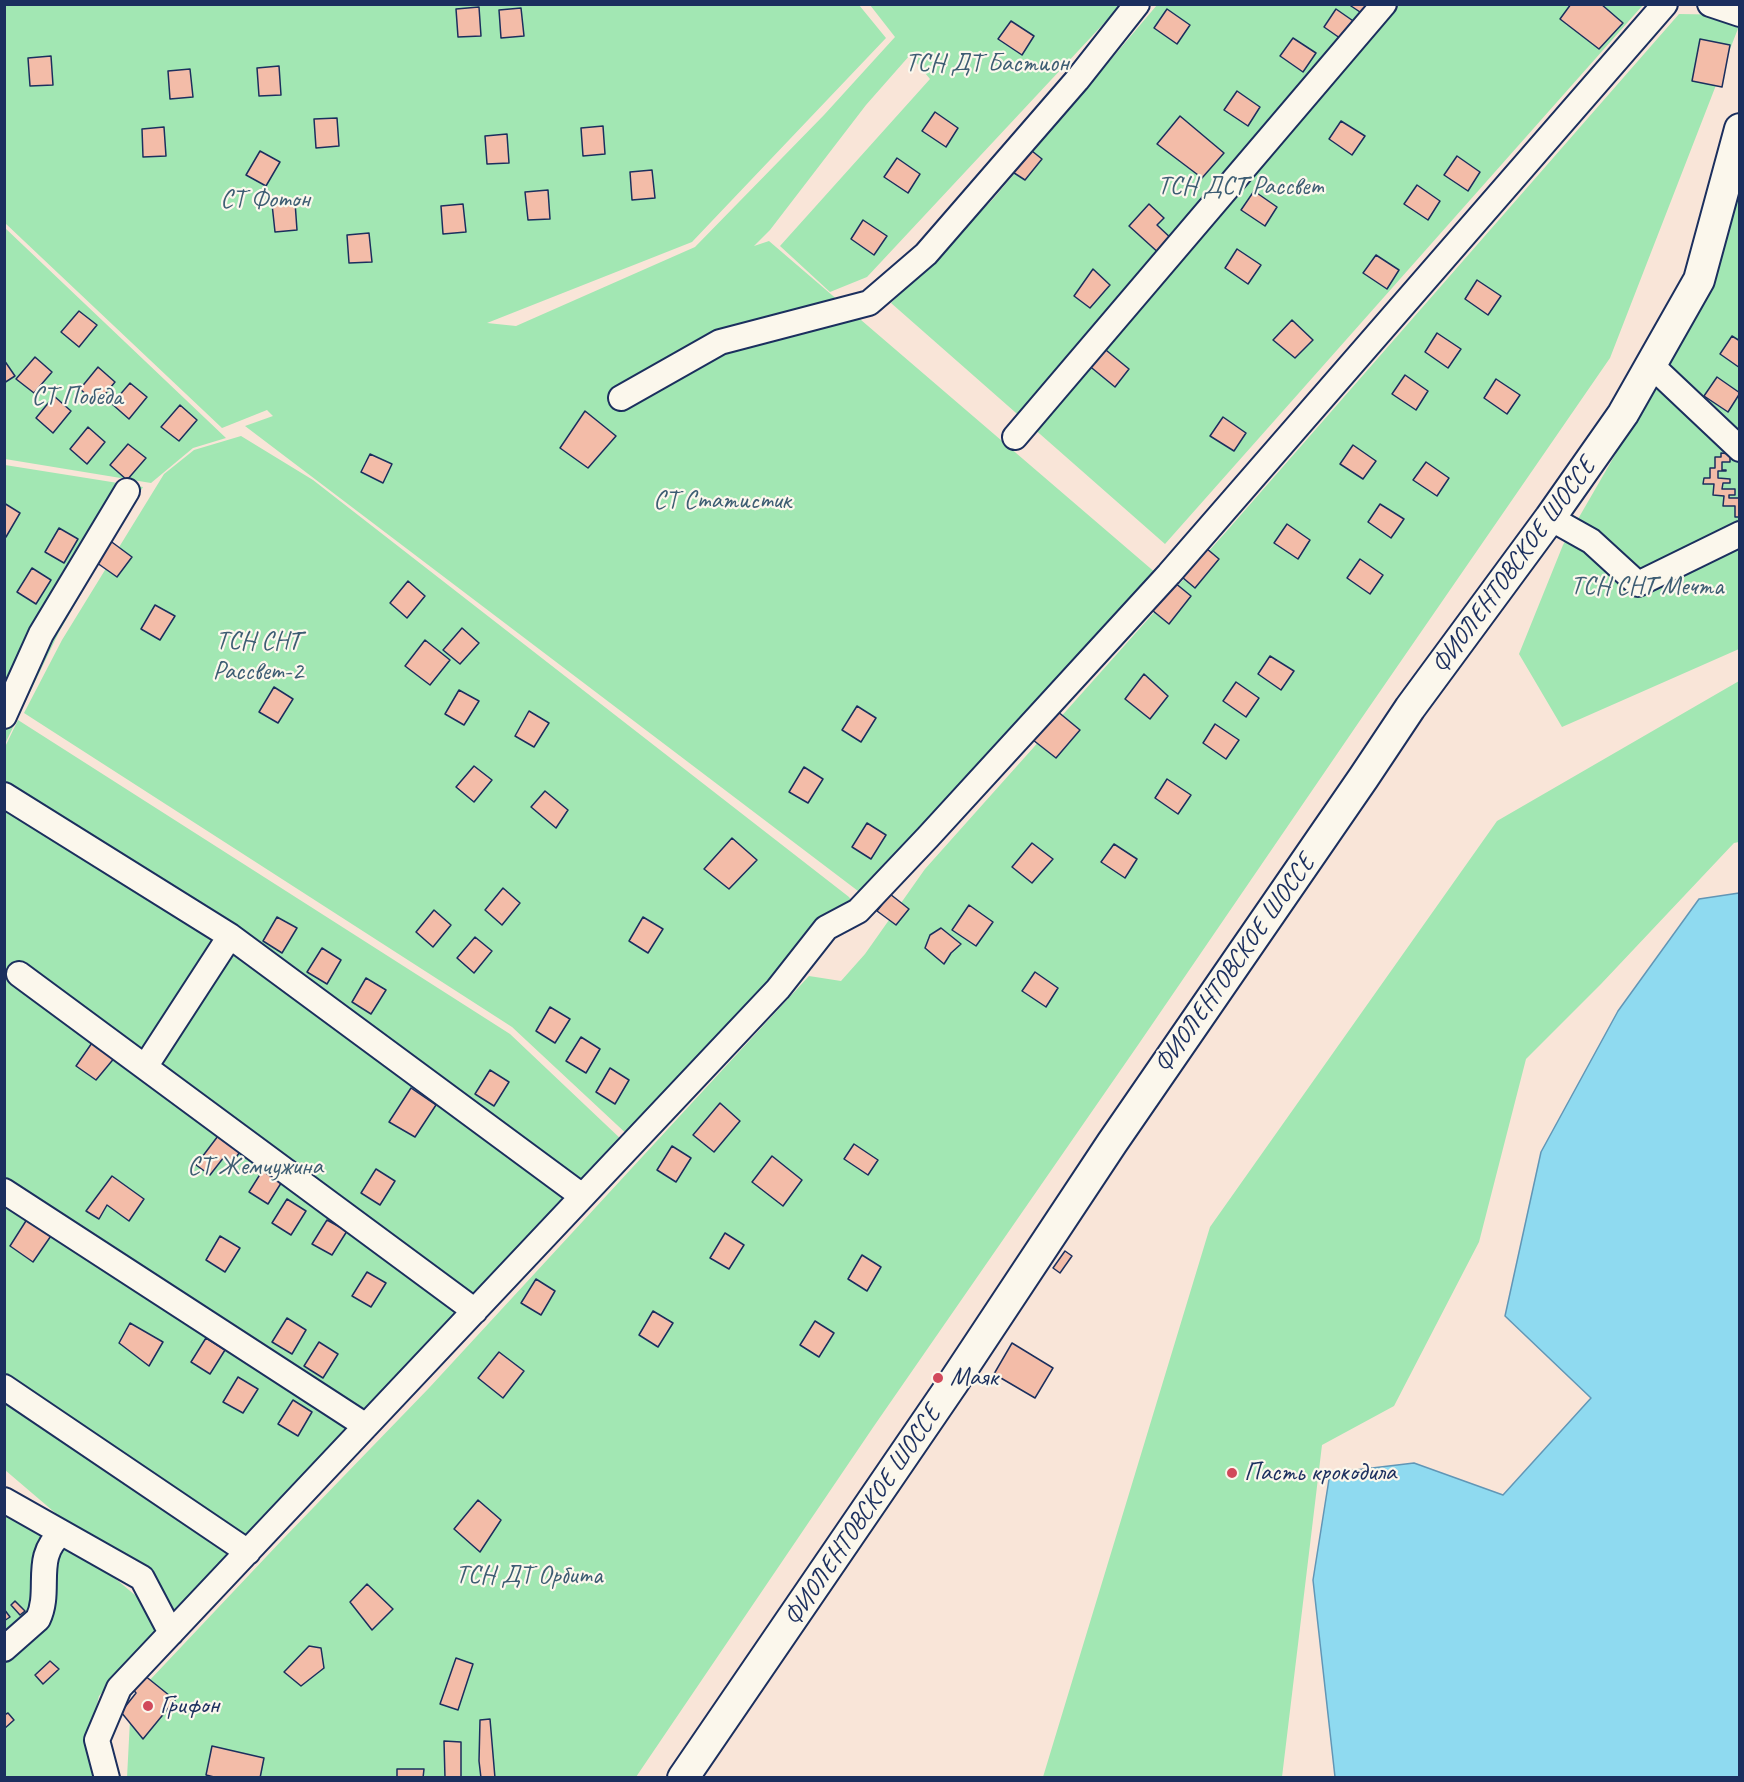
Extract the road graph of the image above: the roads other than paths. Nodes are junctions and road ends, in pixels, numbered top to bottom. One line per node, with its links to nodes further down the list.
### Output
1 (1137, 4): 8 (street)
2 (1384, 4): 9 (street)
3 (1665, 4): 20 (street)
4 (1710, 4): 5 (street)
5 (1740, 14)
6 (1740, 129): 7 (main road, ФИОЛЕНТОВСКОЕ ШОССЕ)
7 (1651, 365): 10 (street); 12 (main road, ФИОЛЕНТОВСКОЕ ШОССЕ)
8 (621, 398)
9 (1015, 437)
10 (1740, 449)
11 (127, 490): 14 (street)
12 (1550, 518): 13 (street); 30 (main road, ФИОЛЕНТОВСКОЕ ШОССЕ)
13 (1740, 534)
14 (4, 716)
15 (4, 795): 16 (street)
16 (230, 936): 18 (street); 20 (street)
17 (19, 974): 18 (street)
18 (145, 1067): 21 (street)
19 (4, 1191): 23 (street)
20 (582, 1196): 21 (street)
21 (475, 1311): 23 (street)
22 (4, 1388): 26 (street)
23 (366, 1426): 26 (street)
24 (4, 1500): 25 (street)
25 (62, 1533): 27 (street); 28 (street)
26 (248, 1552): 27 (street)
27 (171, 1633): 29 (street)
28 (4, 1649)
29 (106, 1778)
30 (683, 1778)

